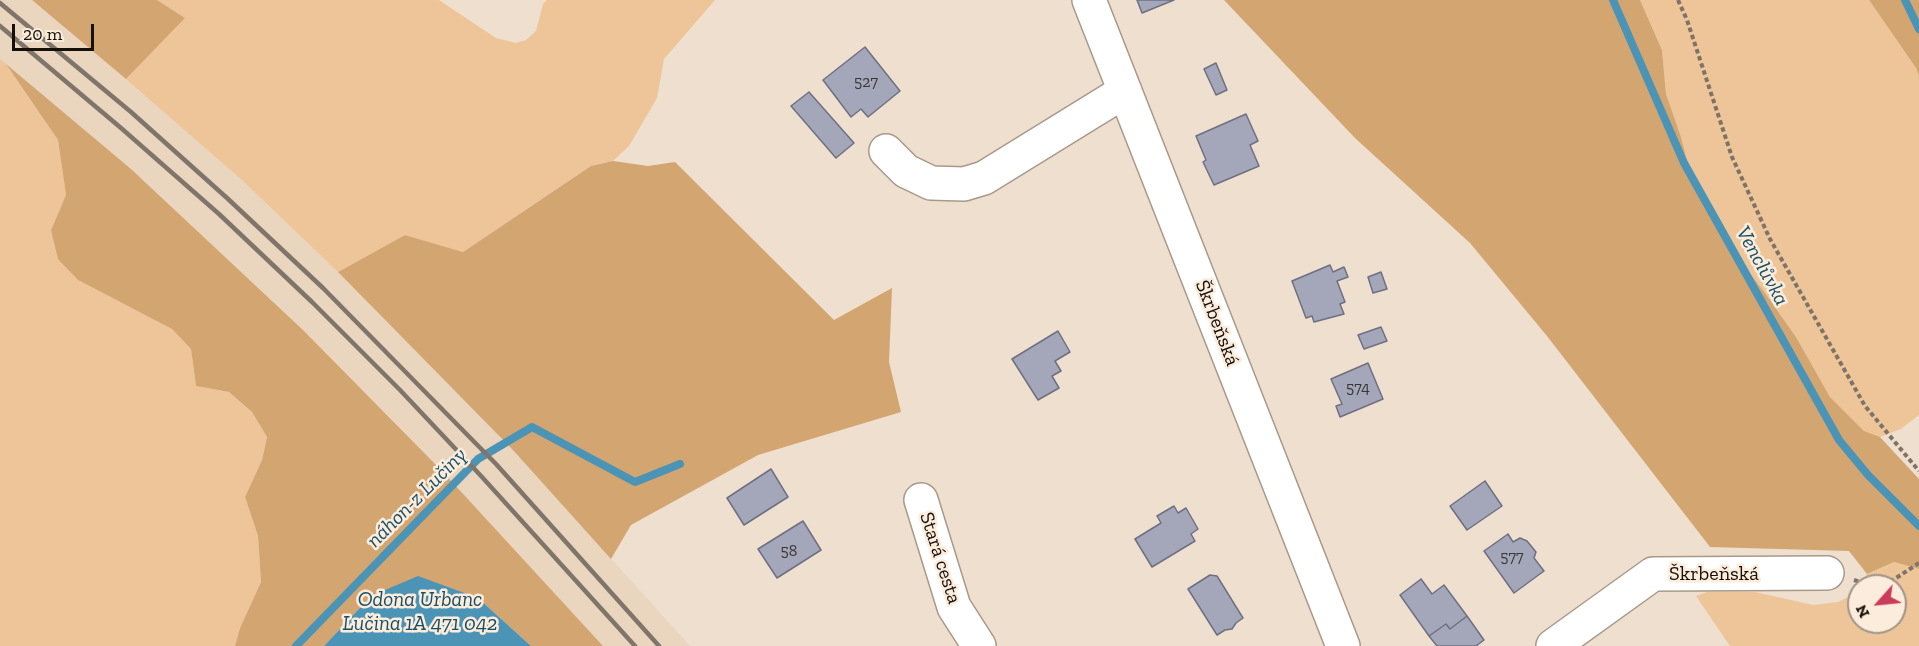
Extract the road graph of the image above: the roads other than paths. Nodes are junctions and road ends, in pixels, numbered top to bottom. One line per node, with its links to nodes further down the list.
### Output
1 (1089, 0): 2 (street, Škrbeňská)
2 (1125, 91): 3 (street); 7 (street, Škrbeňská)
3 (885, 152)
4 (921, 500): 6 (street, Stará cesta)
5 (1827, 573): 8 (street, Škrbeňská)
6 (979, 646)
7 (1343, 646)
8 (1553, 646)

